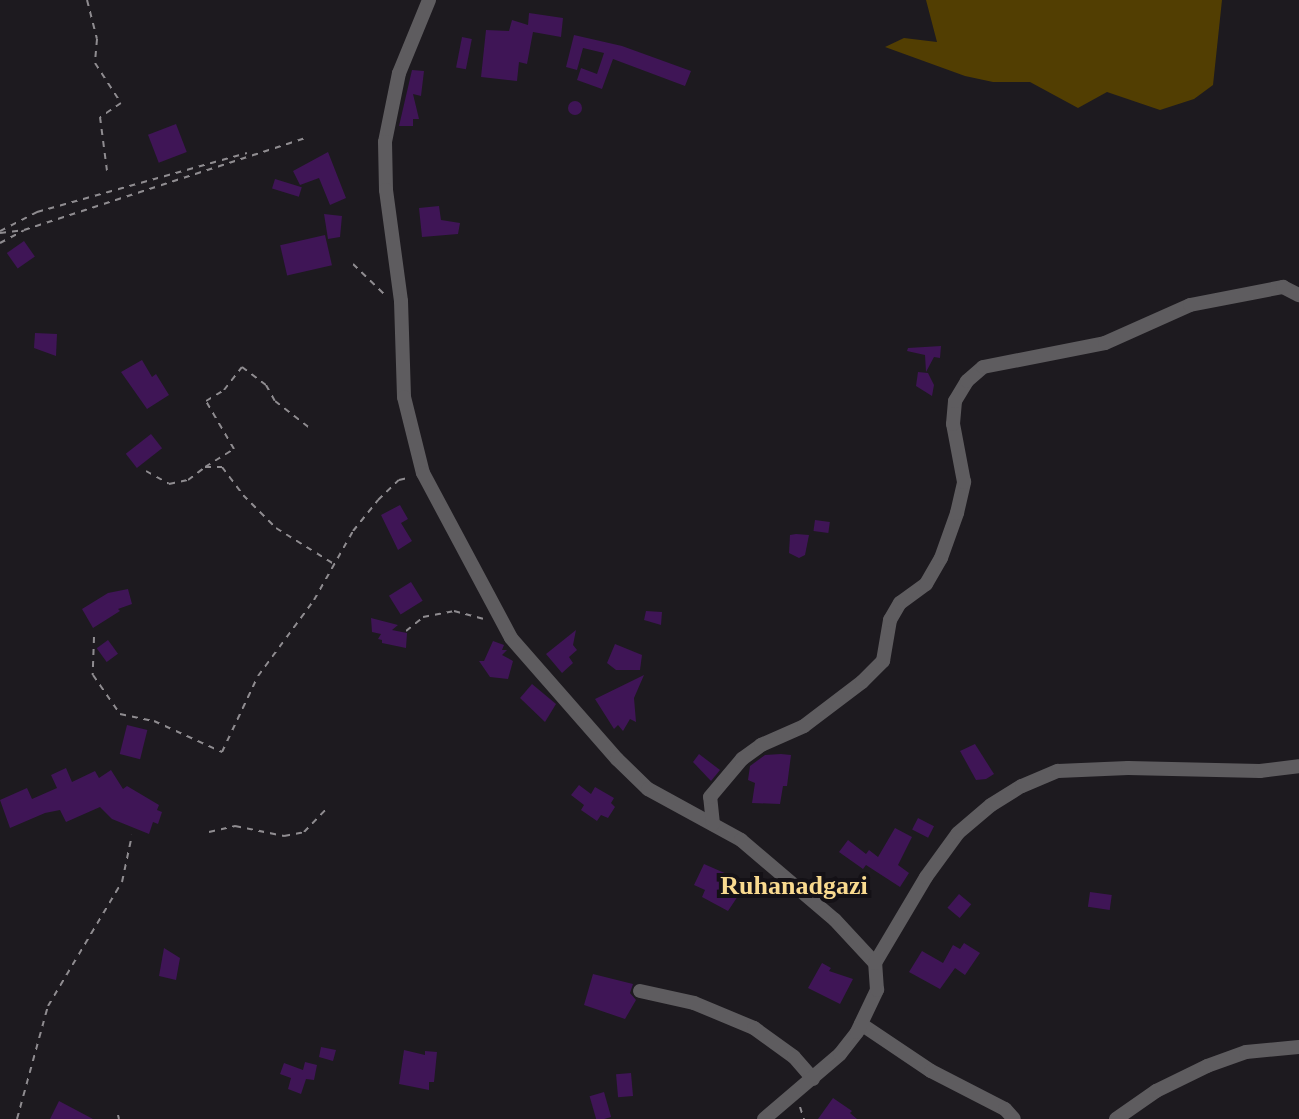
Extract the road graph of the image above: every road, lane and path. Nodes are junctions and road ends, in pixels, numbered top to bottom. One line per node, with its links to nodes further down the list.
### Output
1 (87, 0): 5 (path)
2 (429, 0): 15 (street)
3 (305, 138): 4 (path)
4 (268, 147): 6 (path); 7 (path)
5 (107, 171)
6 (24, 230): 7 (path); 8 (path)
7 (0, 232)
8 (0, 243)
9 (353, 264): 11 (path)
10 (1299, 295): 22 (street)
11 (386, 296)
12 (311, 429): 13 (path)
13 (205, 467): 14 (path); 16 (path)
14 (146, 471)
15 (423, 473): 16 (path); 17 (street)
16 (334, 564): 19 (path)
17 (504, 625): 18 (path); 22 (street)
18 (406, 631)
19 (94, 637)
20 (1299, 766): 27 (street)
21 (328, 807): 23 (path)
22 (713, 824): 25 (street)
23 (209, 832)
24 (132, 835): 32 (path)
25 (797, 887): 26 (path); 27 (street)
26 (752, 889)
27 (875, 963): 29 (street)
28 (640, 991): 31 (street)
29 (861, 1024): 31 (street); 34 (street)
30 (1299, 1047): 35 (street)
31 (813, 1079): 33 (street)
32 (17, 1119)
33 (764, 1119)
34 (1014, 1119)
35 (1116, 1119)

